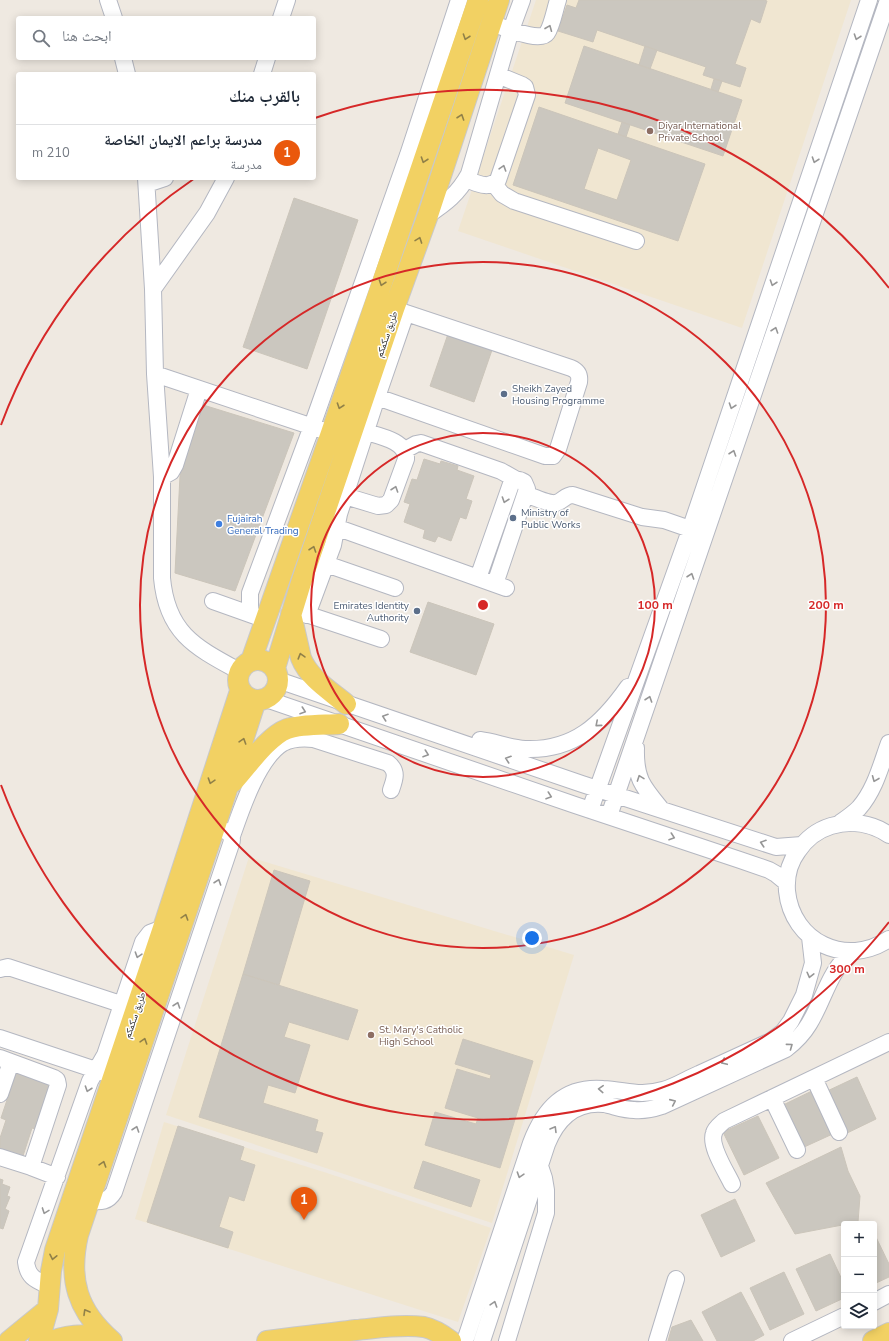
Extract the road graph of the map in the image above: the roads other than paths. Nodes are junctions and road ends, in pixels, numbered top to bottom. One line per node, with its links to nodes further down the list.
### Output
1 (287, 0): 9 (street)
2 (459, 0): 30 (street)
3 (478, 0): 32 (main road, طريق سكمكم, one-way to 32)
4 (499, 0): 10 (main road, طريق سكمكم)
5 (522, 0): 12 (street)
6 (558, 0): 12 (street, one-way to 6)
7 (869, 0): 39 (street, one-way to 39)
8 (888, 0): 13 (street)
9 (282, 16)
10 (491, 24): 12 (street); 23 (main road, طريق سكمكم, one-way to 10)
11 (889, 24): 13 (street)
12 (512, 30): 18 (street)
13 (870, 51): 53 (street, one-way to 13)
14 (124, 60): 16 (street)
15 (266, 60): 17 (street)
16 (126, 72)
17 (263, 72)
18 (498, 75): 20 (street); 22 (street, one-way to 18)
19 (225, 180): 25 (street)
20 (466, 180): 22 (street); 23 (street)
21 (147, 181): 25 (street)
22 (494, 184): 24 (street)
23 (428, 215): 26 (main road, طريق سكمكم, one-way to 23)
24 (636, 241)
25 (153, 289): 27 (street)
26 (400, 311): 29 (street); 29 (street); 38 (main road, طريق سكمكم)
27 (155, 374): 28 (street); 34 (street)
28 (199, 389): 30 (street); 34 (street)
29 (377, 397): 31 (street)
30 (312, 426): 32 (street); 45 (street)
31 (366, 432): 33 (street); 37 (street)
32 (331, 433): 45 (main road, طريق سكمكم)
33 (405, 450): 35 (street); 37 (street, one-way to 33)
34 (162, 477): 47 (street)
35 (517, 480): 36 (street); 41 (street, one-way to 41)
36 (526, 494): 39 (street); 41 (street)
37 (345, 496): 38 (street)
38 (329, 525): 40 (street); 41 (street); 44 (main road, طريق سكمكم, one-way to 38)
39 (689, 532): 48 (street)
40 (326, 564): 42 (street); 44 (street)
41 (478, 578)
42 (395, 588)
43 (214, 601): 45 (street)
44 (297, 613): 46 (street); 49 (main road, طريق سكمكم); 51 (main road, one-way to 44)
45 (258, 617): 47 (main road, طريق سكمكم)
46 (381, 639)
47 (245, 666): 49 (main road); 50 (main road)
48 (640, 671): 54 (street, one-way to 54); 58 (street)
49 (276, 674): 50 (main road); 51 (street)
50 (254, 697): 52 (street, one-way to 52); 56 (main road, طريق سكمكم, one-way to 50); 72 (main road, طريق سكمكم, one-way to 72)
51 (346, 704): 54 (street, one-way to 51)
52 (338, 724): 56 (main road); 60 (street, one-way to 60)
53 (636, 736): 59 (street); 61 (street, one-way to 53)
54 (459, 742): 58 (street, one-way to 54)
55 (889, 743): 63 (street, one-way to 63)
56 (227, 789): 64 (main road, طريق سكمكم)
57 (391, 790): 64 (street)
58 (598, 790): 59 (street); 60 (street)
59 (616, 795): 61 (street); 62 (street)
60 (590, 810): 62 (street)
61 (662, 810): 66 (street, one-way to 61)
62 (609, 816): 67 (street, one-way to 67)
63 (840, 823): 65 (street); 66 (street)
64 (223, 832): 97 (main road, طريق سكمكم, one-way to 64)
65 (889, 835)
66 (802, 845): 67 (street)
67 (787, 883): 68 (street)
68 (810, 937): 70 (street); 100 (street, one-way to 100)
69 (889, 939): 70 (street)
70 (852, 952): 83 (street, one-way to 70)
71 (0, 969): 72 (street)
72 (129, 1006): 76 (main road, طريق سكمكم)
73 (0, 1038): 76 (street)
74 (889, 1042): 77 (street)
75 (5, 1060): 78 (street); 84 (street)
76 (105, 1073): 85 (street, one-way to 85); 88 (main road, طريق سكمكم, one-way to 88)
77 (814, 1078): 79 (street); 80 (street)
78 (0, 1094)
79 (772, 1098): 81 (street); 86 (street)
80 (839, 1132)
81 (797, 1150)
82 (0, 1157): 84 (street)
83 (540, 1166): 101 (street, one-way to 83); 102 (street)
84 (31, 1167): 85 (street)
85 (57, 1177): 88 (street, one-way to 88)
86 (732, 1184)
87 (676, 1279): 103 (street)
88 (49, 1286): 91 (main road, طريق سكمكم)
89 (889, 1294): 90 (street)
90 (877, 1300)
91 (48, 1309): 94 (main road); 95 (main road, طريق سكمكم)
92 (841, 1317): 104 (street)
93 (889, 1333): 105 (main road)
94 (9, 1341)
95 (39, 1341)
96 (52, 1341): 97 (main road)
97 (111, 1341)
98 (267, 1341): 99 (main road)
99 (451, 1341)
100 (465, 1341)
101 (482, 1341)
102 (507, 1341)
103 (657, 1341)
104 (792, 1341)
105 (873, 1341)

